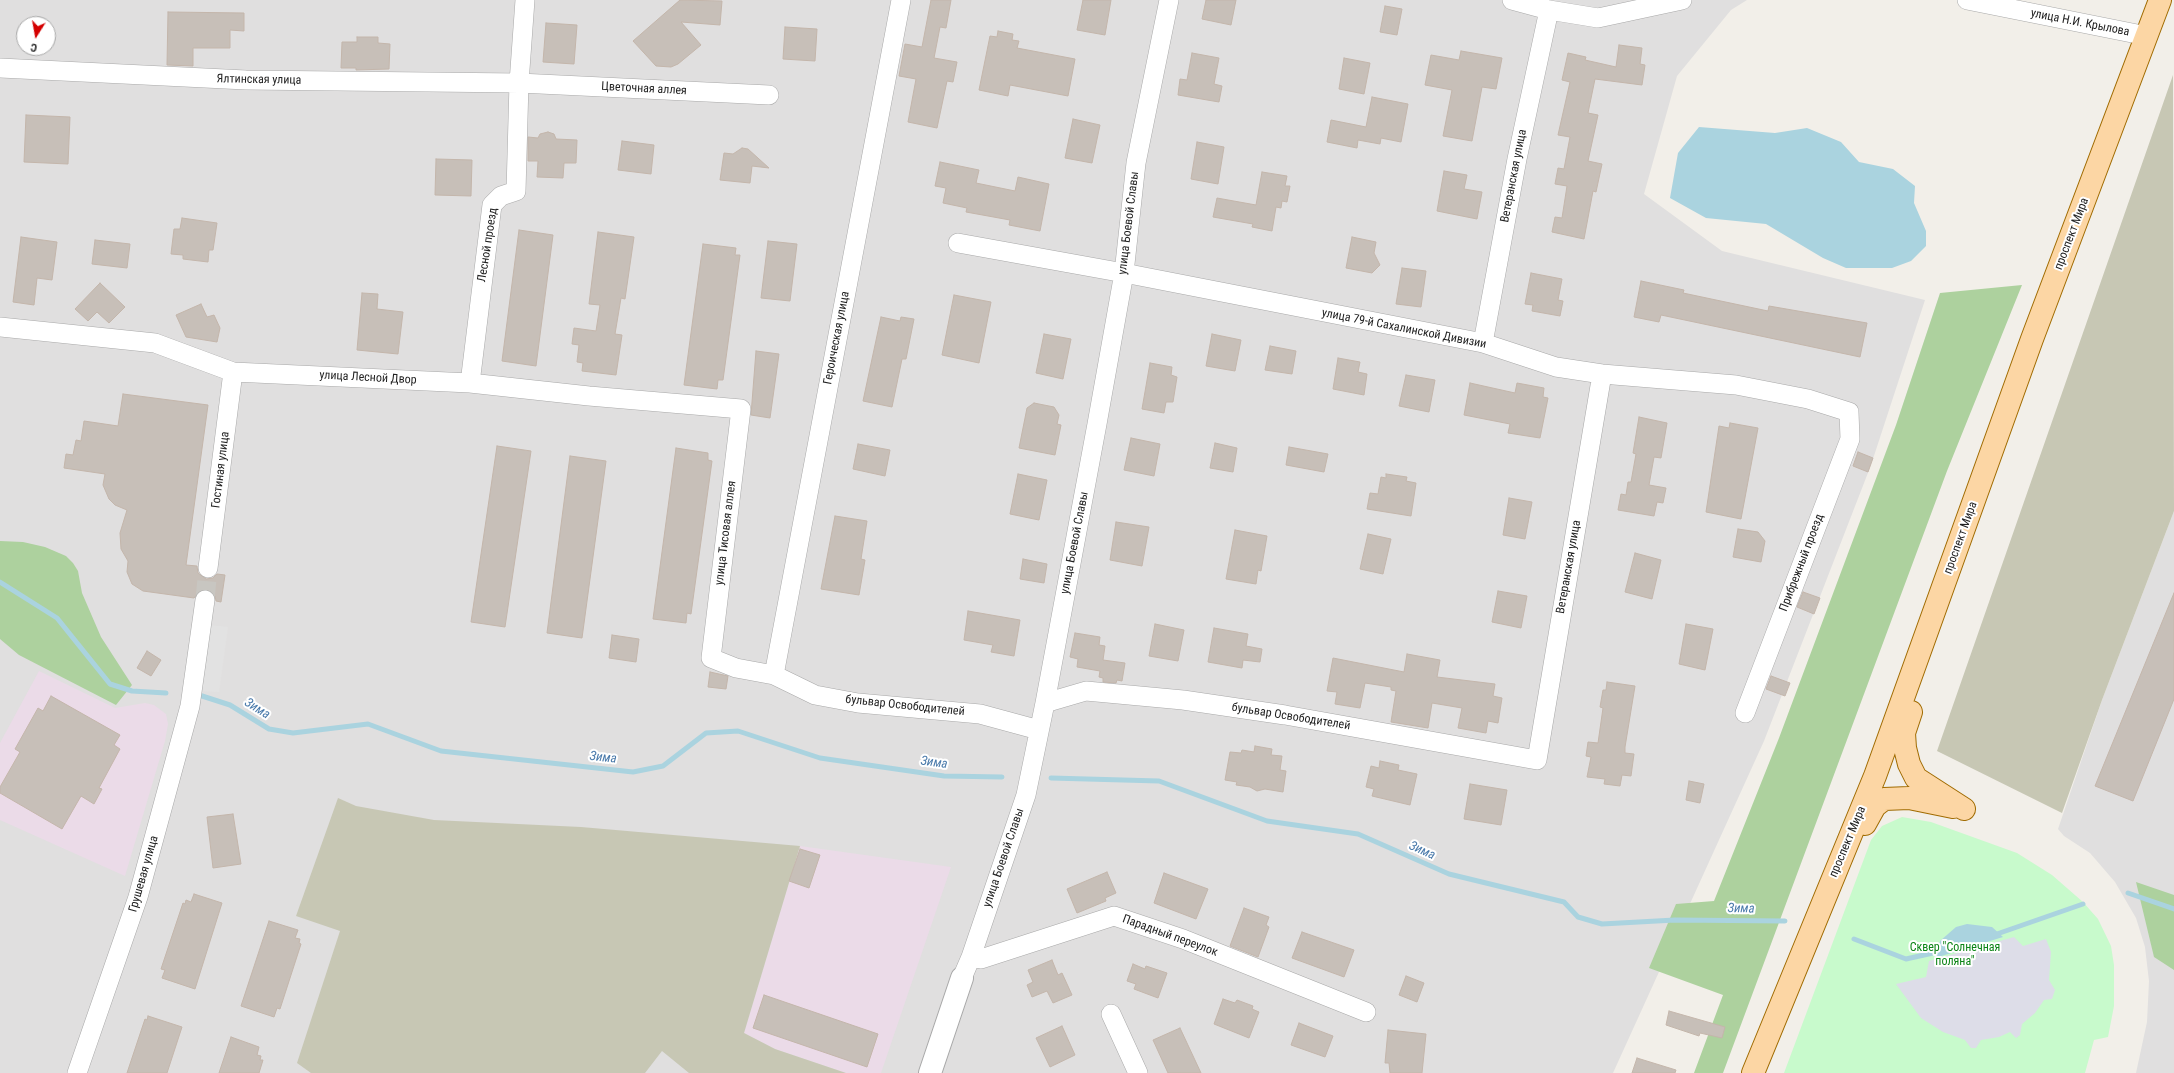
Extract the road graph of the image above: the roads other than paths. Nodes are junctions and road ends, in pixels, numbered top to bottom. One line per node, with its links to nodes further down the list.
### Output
1 (525, 0): 11 (street, Лесной проезд)
2 (901, 0): 26 (street, Героическая улица)
3 (1169, 0): 14 (street, улица Боевой Славы)
4 (1512, 0): 8 (street)
5 (1682, 0): 8 (street)
6 (1966, 0): 9 (street, улица Н.И. Крылова)
7 (2160, 0): 9 (main road, проспект Мира)
8 (1549, 10): 16 (street, Ветеранская улица)
9 (2147, 36): 24 (main road, проспект Мира)
10 (0, 68): 11 (street, Ялтинская улица)
11 (519, 84): 12 (street, Цветочная аллея); 19 (street, Лесной проезд)
12 (769, 95)
13 (958, 243): 14 (street, улица 79-й Сахалинской Дивизии)
14 (1124, 273): 16 (street, улица 79-й Сахалинской Дивизии); 27 (street, улица Боевой Славы)
15 (0, 327): 17 (street, улица Лесной Двор)
16 (1483, 343): 18 (street, улица 79-й Сахалинской Дивизии)
17 (233, 372): 19 (street, улица Лесной Двор); 22 (street, Гостиная улица)
18 (1602, 374): 21 (street, улица 79-й Сахалинской Дивизии); 30 (street, Ветеранская улица)
19 (470, 383): 20 (street, улица Лесной Двор)
20 (741, 409): 25 (street, улица Тисовая аллея)
21 (1849, 412): 28 (street, Прибрежный проезд)
22 (208, 568)
23 (205, 600): 38 (street, Грушевая улица)
24 (1931, 620): 31 (main road, проспект Мира); 32 (main road)
25 (711, 658): 26 (street, бульвар Освободителей)
26 (774, 675): 29 (street, бульвар Освободителей)
27 (1045, 703): 29 (street, улица Боевой Славы); 30 (street, бульвар Освободителей)
28 (1745, 713)
29 (1039, 730): 34 (street, улица Боевой Славы)
30 (1537, 760)
31 (1875, 776): 32 (main road); 33 (main road, проспект Мира)
32 (1964, 809): 33 (main road)
33 (1825, 896): 41 (main road, проспект Мира)
34 (971, 957): 35 (street, улица Боевой Славы); 36 (street, Парадный переулок)
35 (962, 978): 39 (street, улица Боевой Славы)
36 (1366, 1012)
37 (1111, 1014): 40 (street)
38 (77, 1073)
39 (930, 1073)
40 (1138, 1073)
41 (1753, 1073)

